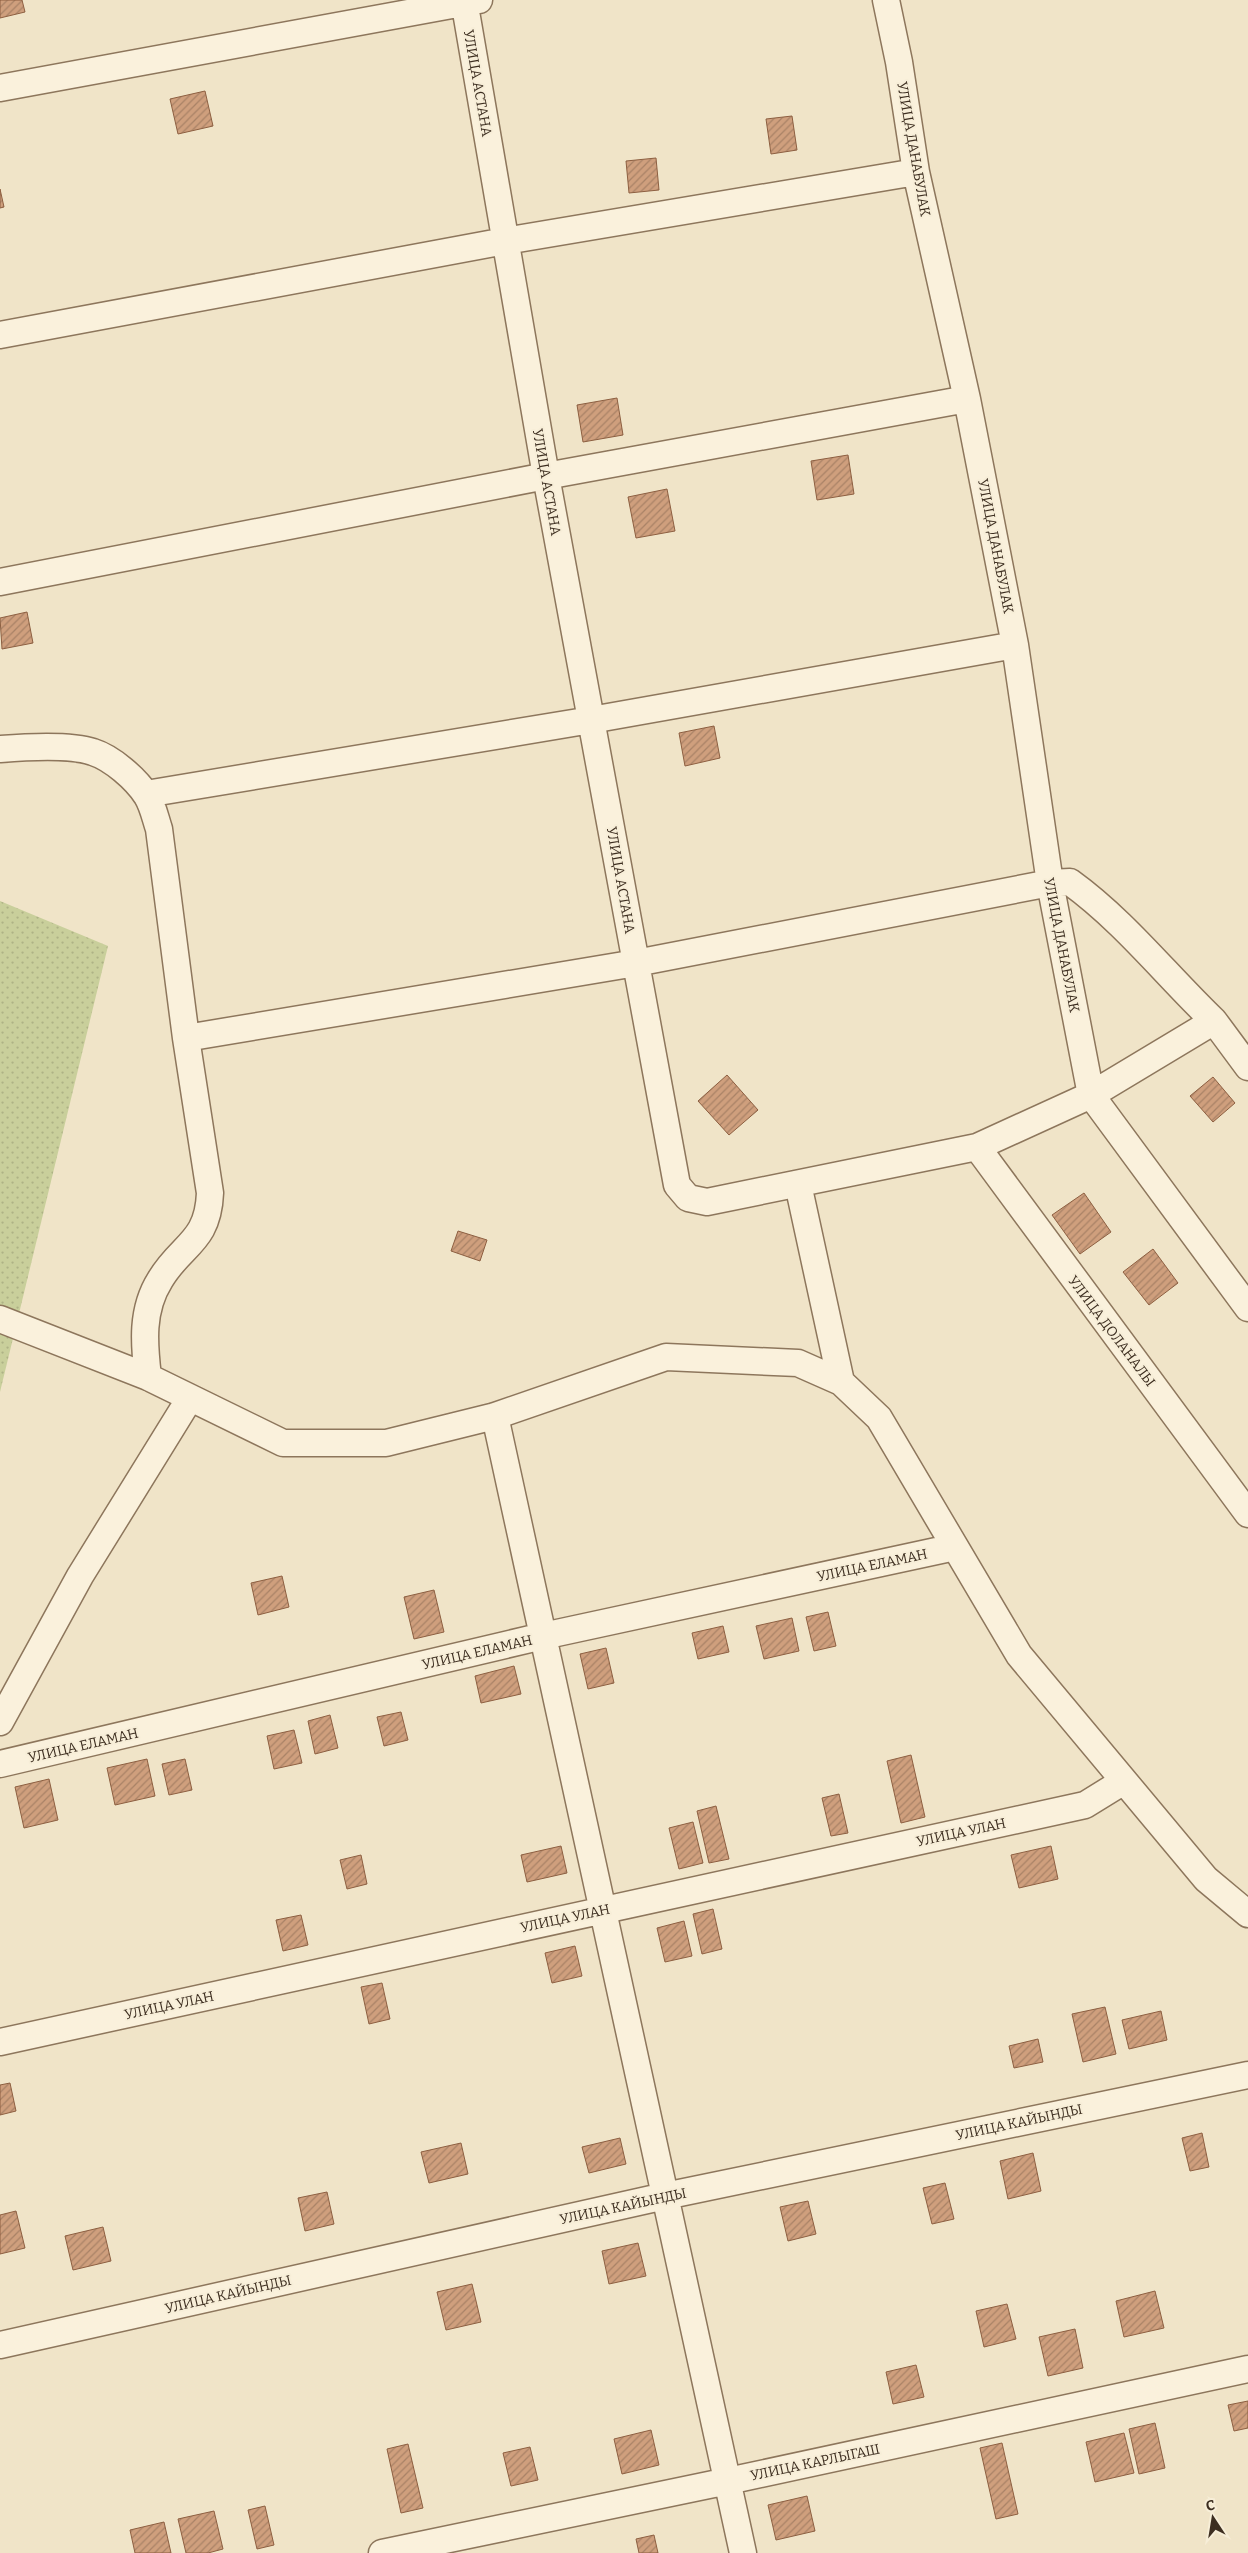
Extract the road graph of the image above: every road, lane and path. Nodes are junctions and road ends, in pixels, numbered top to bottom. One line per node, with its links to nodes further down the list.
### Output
1 (886, 0): 4 (street, УЛИЦА ДАНАБУЛАК)
2 (469, 1): 3 (street); 5 (street, УЛИЦА АСТАНА)
3 (0, 88)
4 (916, 172): 5 (street); 7 (street, УЛИЦА ДАНАБУЛАК)
5 (505, 241): 6 (street); 8 (street, УЛИЦА АСТАНА)
6 (0, 335)
7 (967, 399): 8 (street); 10 (street, УЛИЦА ДАНАБУЛАК)
8 (546, 476): 9 (street); 11 (street, УЛИЦА АСТАНА)
9 (0, 582)
10 (1015, 645): 11 (street); 14 (street, УЛИЦА ДАНАБУЛАК)
11 (591, 720): 13 (street); 15 (street, УЛИЦА АСТАНА)
12 (0, 749): 13 (street)
13 (146, 794): 17 (street)
14 (1050, 883): 15 (street); 16 (street); 19 (street, УЛИЦА ДАНАБУЛАК)
15 (636, 963): 17 (street); 21 (street, УЛИЦА АСТАНА)
16 (1214, 1022): 18 (street); 19 (street, УЛИЦА АСТАНА)
17 (186, 1038): 24 (street)
18 (1248, 1067)
19 (1091, 1095): 20 (street, УЛИЦА АСТАНА); 22 (street)
20 (977, 1147): 21 (street, УЛИЦА АСТАНА); 28 (street, УЛИЦА ДОЛАНАЛЫ)
21 (798, 1184): 25 (street)
22 (1248, 1308)
23 (0, 1319): 24 (street)
24 (148, 1377): 26 (street)
25 (841, 1382): 27 (street); 29 (street)
26 (190, 1398): 27 (street); 31 (street)
27 (495, 1416): 30 (street)
28 (1248, 1514)
29 (955, 1547): 30 (street, УЛИЦА ЕЛАМАН); 33 (street)
30 (543, 1636): 32 (street, УЛИЦА ЕЛАМАН); 34 (street)
31 (0, 1722)
32 (0, 1764)
33 (1124, 1781): 34 (street, УЛИЦА УЛАН); 35 (street)
34 (603, 1910): 36 (street, УЛИЦА УЛАН); 38 (street)
35 (1248, 1914)
36 (0, 2042)
37 (1248, 2075): 38 (street, УЛИЦА КАЙЫНДЫ)
38 (665, 2196): 39 (street, УЛИЦА КАЙЫНДЫ); 41 (street)
39 (0, 2345)
40 (1248, 2369): 41 (street, УЛИЦА КАРЛЫГАШ)
41 (728, 2481): 42 (street, УЛИЦА КАРЛЫГАШ); 43 (street)
42 (382, 2553)
43 (743, 2553)

